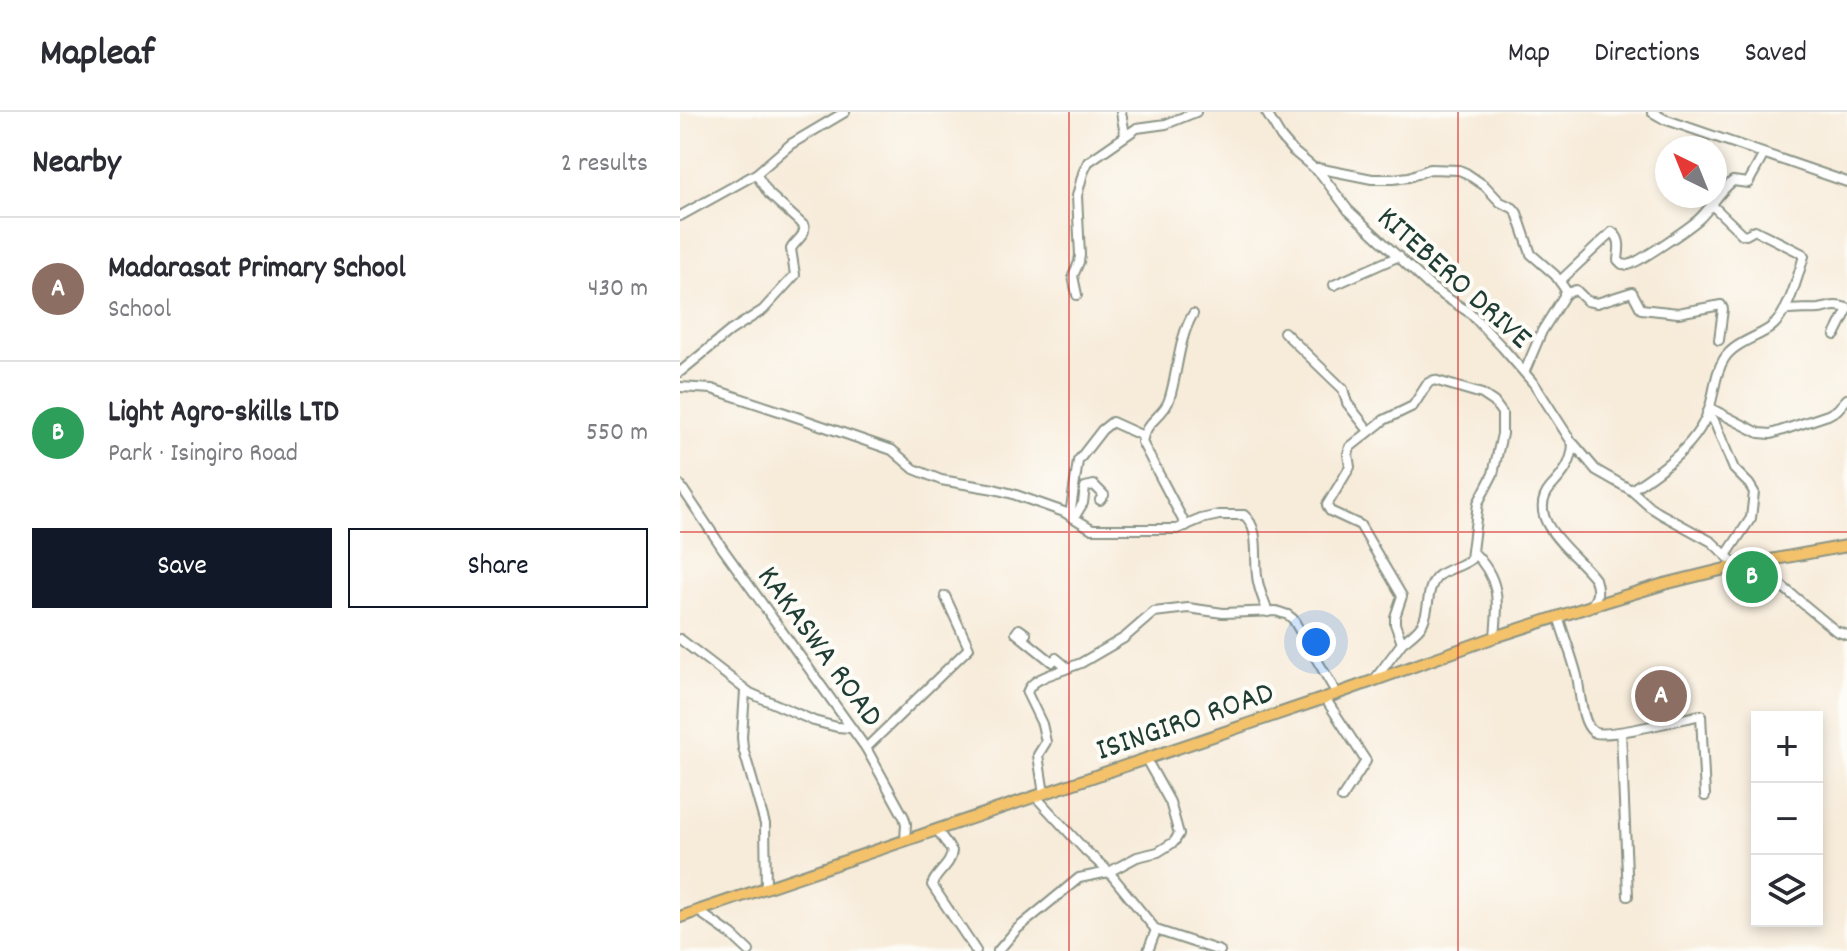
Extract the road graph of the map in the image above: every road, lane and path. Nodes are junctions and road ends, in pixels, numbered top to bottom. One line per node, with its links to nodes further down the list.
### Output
1 (845, 112): 9 (street)
2 (1121, 112): 6 (street)
3 (1196, 112): 6 (street)
4 (1266, 112): 8 (street, KITEBERO DRIVE)
5 (1652, 112): 7 (street)
6 (1125, 135): 20 (street)
7 (1764, 154): 10 (street); 11 (street)
8 (1315, 168): 16 (street, KITEBERO DRIVE); 17 (street)
9 (756, 174): 15 (street); 28 (street)
10 (1843, 180): 12 (street)
11 (1727, 186)
12 (1847, 193)
13 (1709, 208): 17 (street)
14 (1715, 208): 22 (street)
15 (680, 216)
16 (1399, 256): 18 (street); 27 (street, KITEBERO DRIVE)
17 (1560, 281): 19 (street)
18 (1334, 285)
19 (1564, 294): 26 (street); 27 (street)
20 (1077, 295)
21 (1847, 310): 22 (street); 25 (street)
22 (1784, 311): 31 (street)
23 (1193, 314): 33 (street)
24 (1284, 332): 32 (street)
25 (1835, 335)
26 (1719, 340)
27 (1525, 371): 34 (street, KITEBERO DRIVE)
28 (680, 372)
29 (680, 387): 38 (street)
30 (1847, 399): 31 (street)
31 (1709, 411): 36 (street); 42 (street)
32 (1369, 431): 41 (street); 53 (street)
33 (1143, 436): 38 (street); 39 (street)
34 (1573, 444): 36 (street, KITEBERO DRIVE); 46 (street)
35 (680, 485): 59 (street, KAKASWA ROAD)
36 (1631, 490): 42 (street, KITEBERO DRIVE)
37 (1100, 500): 38 (street)
38 (1072, 517): 39 (street)
39 (1186, 526): 47 (street)
40 (1847, 546): 43 (main road, ISINGIRO ROAD)
41 (1473, 552): 51 (street); 53 (street)
42 (1727, 554): 44 (street, KITEBERO DRIVE)
43 (1754, 563): 44 (main road, ISINGIRO ROAD); 50 (street)
44 (1737, 566): 46 (main road, ISINGIRO ROAD)
45 (945, 596): 61 (street)
46 (1591, 606): 48 (main road, ISINGIRO ROAD)
47 (1268, 612): 54 (street); 57 (street)
48 (1558, 616): 51 (main road, ISINGIRO ROAD); 60 (street)
49 (1026, 634): 54 (street)
50 (1847, 635)
51 (1495, 637): 55 (main road, ISINGIRO ROAD)
52 (680, 639): 56 (street)
53 (1402, 643): 55 (street)
54 (1068, 668): 63 (street)
55 (1375, 679): 57 (main road, ISINGIRO ROAD)
56 (745, 691): 59 (street); 69 (street)
57 (1337, 694): 58 (main road, ISINGIRO ROAD)
58 (1325, 698): 62 (main road, ISINGIRO ROAD); 65 (street)
59 (851, 728): 61 (street, KAKASWA ROAD)
60 (1621, 732): 64 (street); 70 (street)
61 (866, 748): 67 (street, KAKASWA ROAD)
62 (1146, 759): 63 (main road, ISINGIRO ROAD); 68 (street)
63 (1040, 795): 66 (main road, ISINGIRO ROAD); 68 (street)
64 (1705, 796)
65 (1342, 798)
66 (937, 830): 67 (main road, ISINGIRO ROAD); 75 (street)
67 (905, 841): 69 (main road, ISINGIRO ROAD)
68 (1109, 872): 73 (street); 76 (street)
69 (766, 888): 71 (main road, ISINGIRO ROAD)
70 (1628, 896)
71 (698, 911): 72 (main road, ISINGIRO ROAD); 74 (street)
72 (680, 917)
73 (1156, 930): 77 (street); 78 (street)
74 (749, 951)
75 (976, 951)
76 (998, 951)
77 (1148, 951)
78 (1220, 951)

